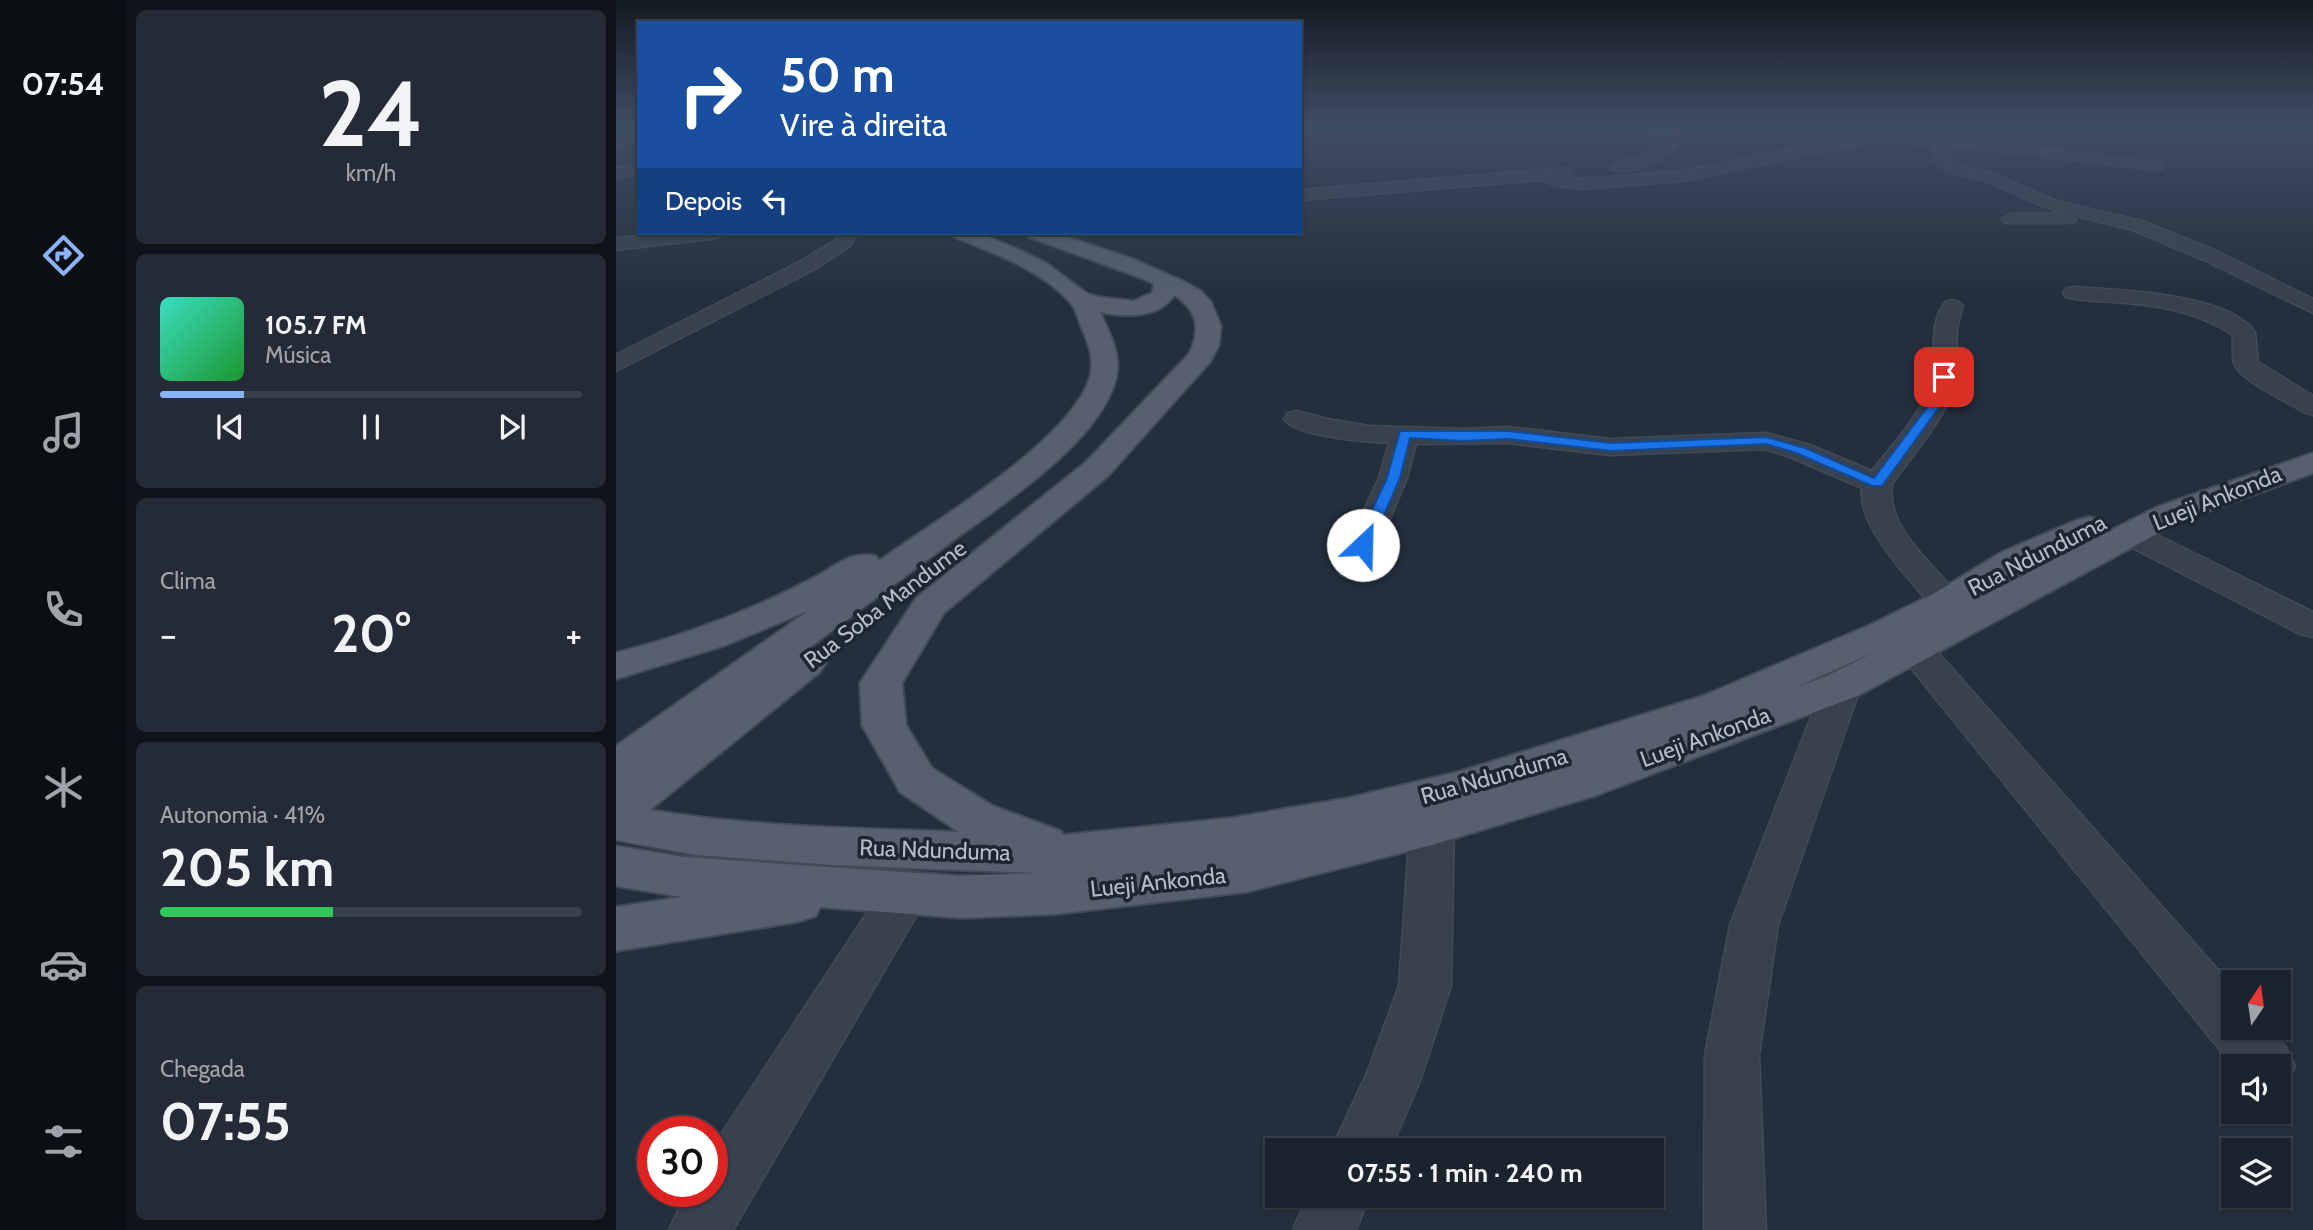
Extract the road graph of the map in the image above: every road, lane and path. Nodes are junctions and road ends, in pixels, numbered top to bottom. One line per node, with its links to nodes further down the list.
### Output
1 (1465, 181): 5 (street)
2 (1561, 181): 3 (street)
3 (1634, 181)
4 (1999, 181): 6 (street)
5 (1302, 195)
6 (2101, 217): 7 (street); 17 (street)
7 (2011, 219)
8 (699, 235): 12 (street)
9 (848, 235): 18 (street)
10 (966, 235): 15 (main road)
11 (1042, 235): 13 (main road)
12 (616, 244)
13 (1164, 281): 15 (main road); 19 (main road)
14 (2073, 293): 20 (street)
15 (1084, 305): 31 (main road); 33 (main road)
16 (1952, 306): 25 (street)
17 (2313, 307)
18 (616, 364)
19 (1160, 403): 35 (main road, Rua Soba Mandume); 36 (main road)
20 (2313, 407)
21 (1297, 419): 22 (street)
22 (1405, 434): 25 (street); 27 (street)
23 (2313, 440): 28 (main road, Rua Ndunduma)
24 (2313, 461): 26 (main road, Lueji Ankonda)
25 (1877, 484): 28 (street)
26 (2130, 534): 29 (street); 30 (main road, Lueji Ankonda)
27 (1353, 568)
28 (1946, 602): 36 (main road, Rua Ndunduma)
29 (2313, 626)
30 (1915, 649): 32 (main road, Lueji Ankonda); 39 (street)
31 (616, 666)
32 (1842, 686): 34 (main road, Lueji Ankonda); 46 (street)
33 (616, 769)
34 (1432, 827): 36 (main road, Lueji Ankonda); 42 (street)
35 (623, 832): 36 (main road, Rua Ndunduma); 37 (main road, Rua Ndunduma)
36 (1064, 874): 37 (main road, Rua Ndunduma)
37 (881, 893): 38 (main road); 44 (street)
38 (616, 929)
39 (2221, 1011)
40 (2246, 1040): 41 (street)
41 (2258, 1054)
42 (1366, 1138)
43 (1333, 1208): 45 (street)
44 (700, 1230)
45 (1324, 1230)
46 (1735, 1230)

